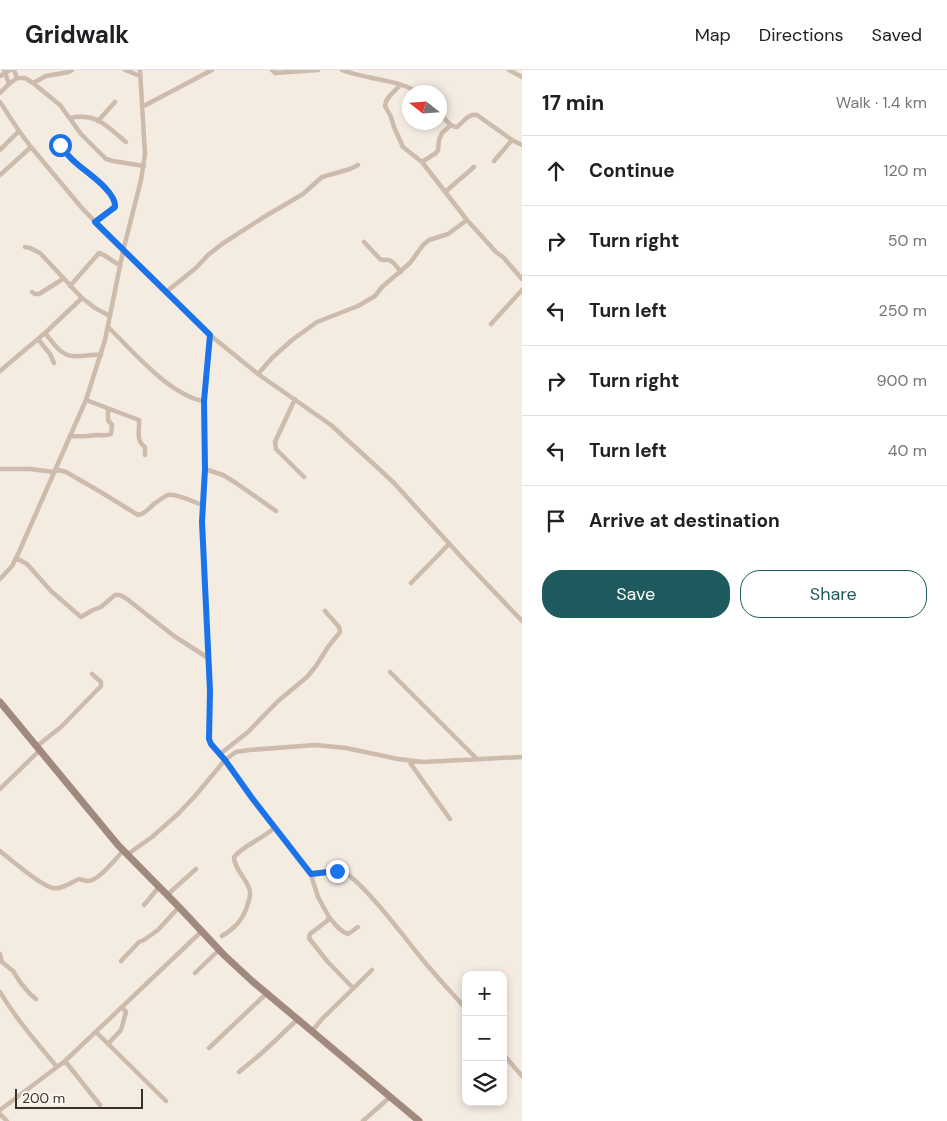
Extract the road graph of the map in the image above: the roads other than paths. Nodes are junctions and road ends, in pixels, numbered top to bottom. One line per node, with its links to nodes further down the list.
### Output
1 (14, 70): 14 (street)
2 (72, 70): 15 (street)
3 (125, 70): 12 (street)
4 (140, 70): 12 (street)
5 (212, 70): 21 (street)
6 (272, 70): 7 (street)
7 (318, 70)
8 (342, 70): 17 (street)
9 (509, 70): 13 (street)
10 (7, 71): 11 (street); 16 (street)
11 (0, 76)
12 (140, 76): 21 (street)
13 (522, 77)
14 (17, 78): 15 (street); 16 (street)
15 (33, 83): 22 (street)
16 (9, 84): 18 (street)
17 (400, 85): 34 (street)
18 (0, 93)
19 (0, 102): 26 (street)
20 (115, 102): 23 (street)
21 (142, 107): 36 (street)
22 (70, 118): 23 (street); 36 (street)
23 (98, 120): 28 (street)
24 (447, 120): 25 (street)
25 (451, 125): 27 (street); 34 (street)
26 (19, 132): 31 (street); 32 (street)
27 (512, 140): 30 (street); 33 (street)
28 (126, 142)
29 (60, 145): 41 (street)
30 (522, 145)
31 (31, 146): 38 (street); 41 (street)
32 (0, 150)
33 (494, 161)
34 (422, 162): 39 (street)
35 (358, 165): 52 (street)
36 (144, 166): 44 (street)
37 (474, 167): 39 (street)
38 (0, 175)
39 (445, 192): 40 (street)
40 (467, 220): 46 (street); 48 (street)
41 (95, 222): 44 (street)
42 (364, 242): 46 (street)
43 (25, 248): 47 (street)
44 (123, 251): 45 (street); 52 (street)
45 (120, 265): 49 (street); 54 (street)
46 (401, 272): 63 (street)
47 (63, 279): 49 (street); 51 (street)
48 (522, 279)
49 (70, 286): 53 (street)
50 (522, 290): 55 (street)
51 (32, 292)
52 (166, 292): 58 (street)
53 (82, 298): 54 (street); 57 (street)
54 (110, 316): 56 (street)
55 (491, 324)
56 (108, 327): 60 (street); 66 (street)
57 (45, 333): 59 (street); 60 (street)
58 (210, 335): 63 (street); 66 (street)
59 (38, 339): 61 (street); 62 (street)
60 (101, 355): 65 (street)
61 (54, 363)
62 (0, 371)
63 (258, 374): 64 (street)
64 (295, 399): 73 (street); 76 (street)
65 (86, 400): 67 (street); 68 (street)
66 (204, 401): 71 (street)
67 (108, 409): 68 (street); 69 (street)
68 (70, 436): 72 (street)
69 (145, 455)
70 (0, 468): 72 (street)
71 (205, 469): 74 (street); 75 (street)
72 (54, 472): 74 (street); 77 (street)
73 (304, 478)
74 (202, 505): 82 (street)
75 (276, 512)
76 (449, 544): 79 (street); 81 (street)
77 (16, 558): 78 (street); 82 (street)
78 (0, 579)
79 (411, 583)
80 (325, 612): 87 (street)
81 (522, 621)
82 (208, 658): 87 (street)
83 (390, 672): 89 (street)
84 (92, 674): 86 (street)
85 (0, 702): 86 (street)
86 (38, 748): 92 (street); 96 (street)
87 (220, 754): 90 (street)
88 (522, 757): 89 (street)
89 (477, 759): 91 (street)
90 (225, 760): 91 (street); 94 (street); 96 (street)
91 (408, 760): 93 (street)
92 (0, 789)
93 (450, 819)
94 (276, 828): 98 (street); 106 (street)
95 (0, 851): 96 (street)
96 (126, 852): 99 (street)
97 (196, 869): 100 (street)
98 (311, 874): 103 (street); 116 (street)
99 (159, 887): 100 (street); 101 (street)
100 (167, 895): 102 (street)
101 (144, 905)
102 (179, 906): 105 (street); 109 (street)
103 (329, 917): 104 (street); 112 (street)
104 (358, 927)
105 (202, 931): 107 (street); 117 (street)
106 (222, 936)
107 (219, 950): 111 (street); 114 (street)
108 (0, 954): 115 (street)
109 (120, 961)
110 (372, 970): 112 (street)
111 (195, 973)
112 (353, 988): 119 (street)
113 (0, 992): 125 (street)
114 (267, 993): 118 (street); 122 (street)
115 (36, 998)
116 (462, 1004)
117 (122, 1008): 120 (street); 121 (street)
118 (298, 1019): 119 (street); 126 (street)
119 (312, 1031): 128 (street)
120 (96, 1032): 121 (street); 124 (street)
121 (108, 1044): 129 (street)
122 (209, 1048)
123 (507, 1059): 127 (street)
124 (65, 1061): 125 (street); 130 (street)
125 (57, 1067): 131 (street)
126 (239, 1072)
127 (522, 1076)
128 (390, 1097): 133 (street); 134 (street)
129 (166, 1101)
130 (100, 1105)
131 (0, 1112): 132 (street)
132 (7, 1121)
133 (363, 1121)
134 (419, 1121)

